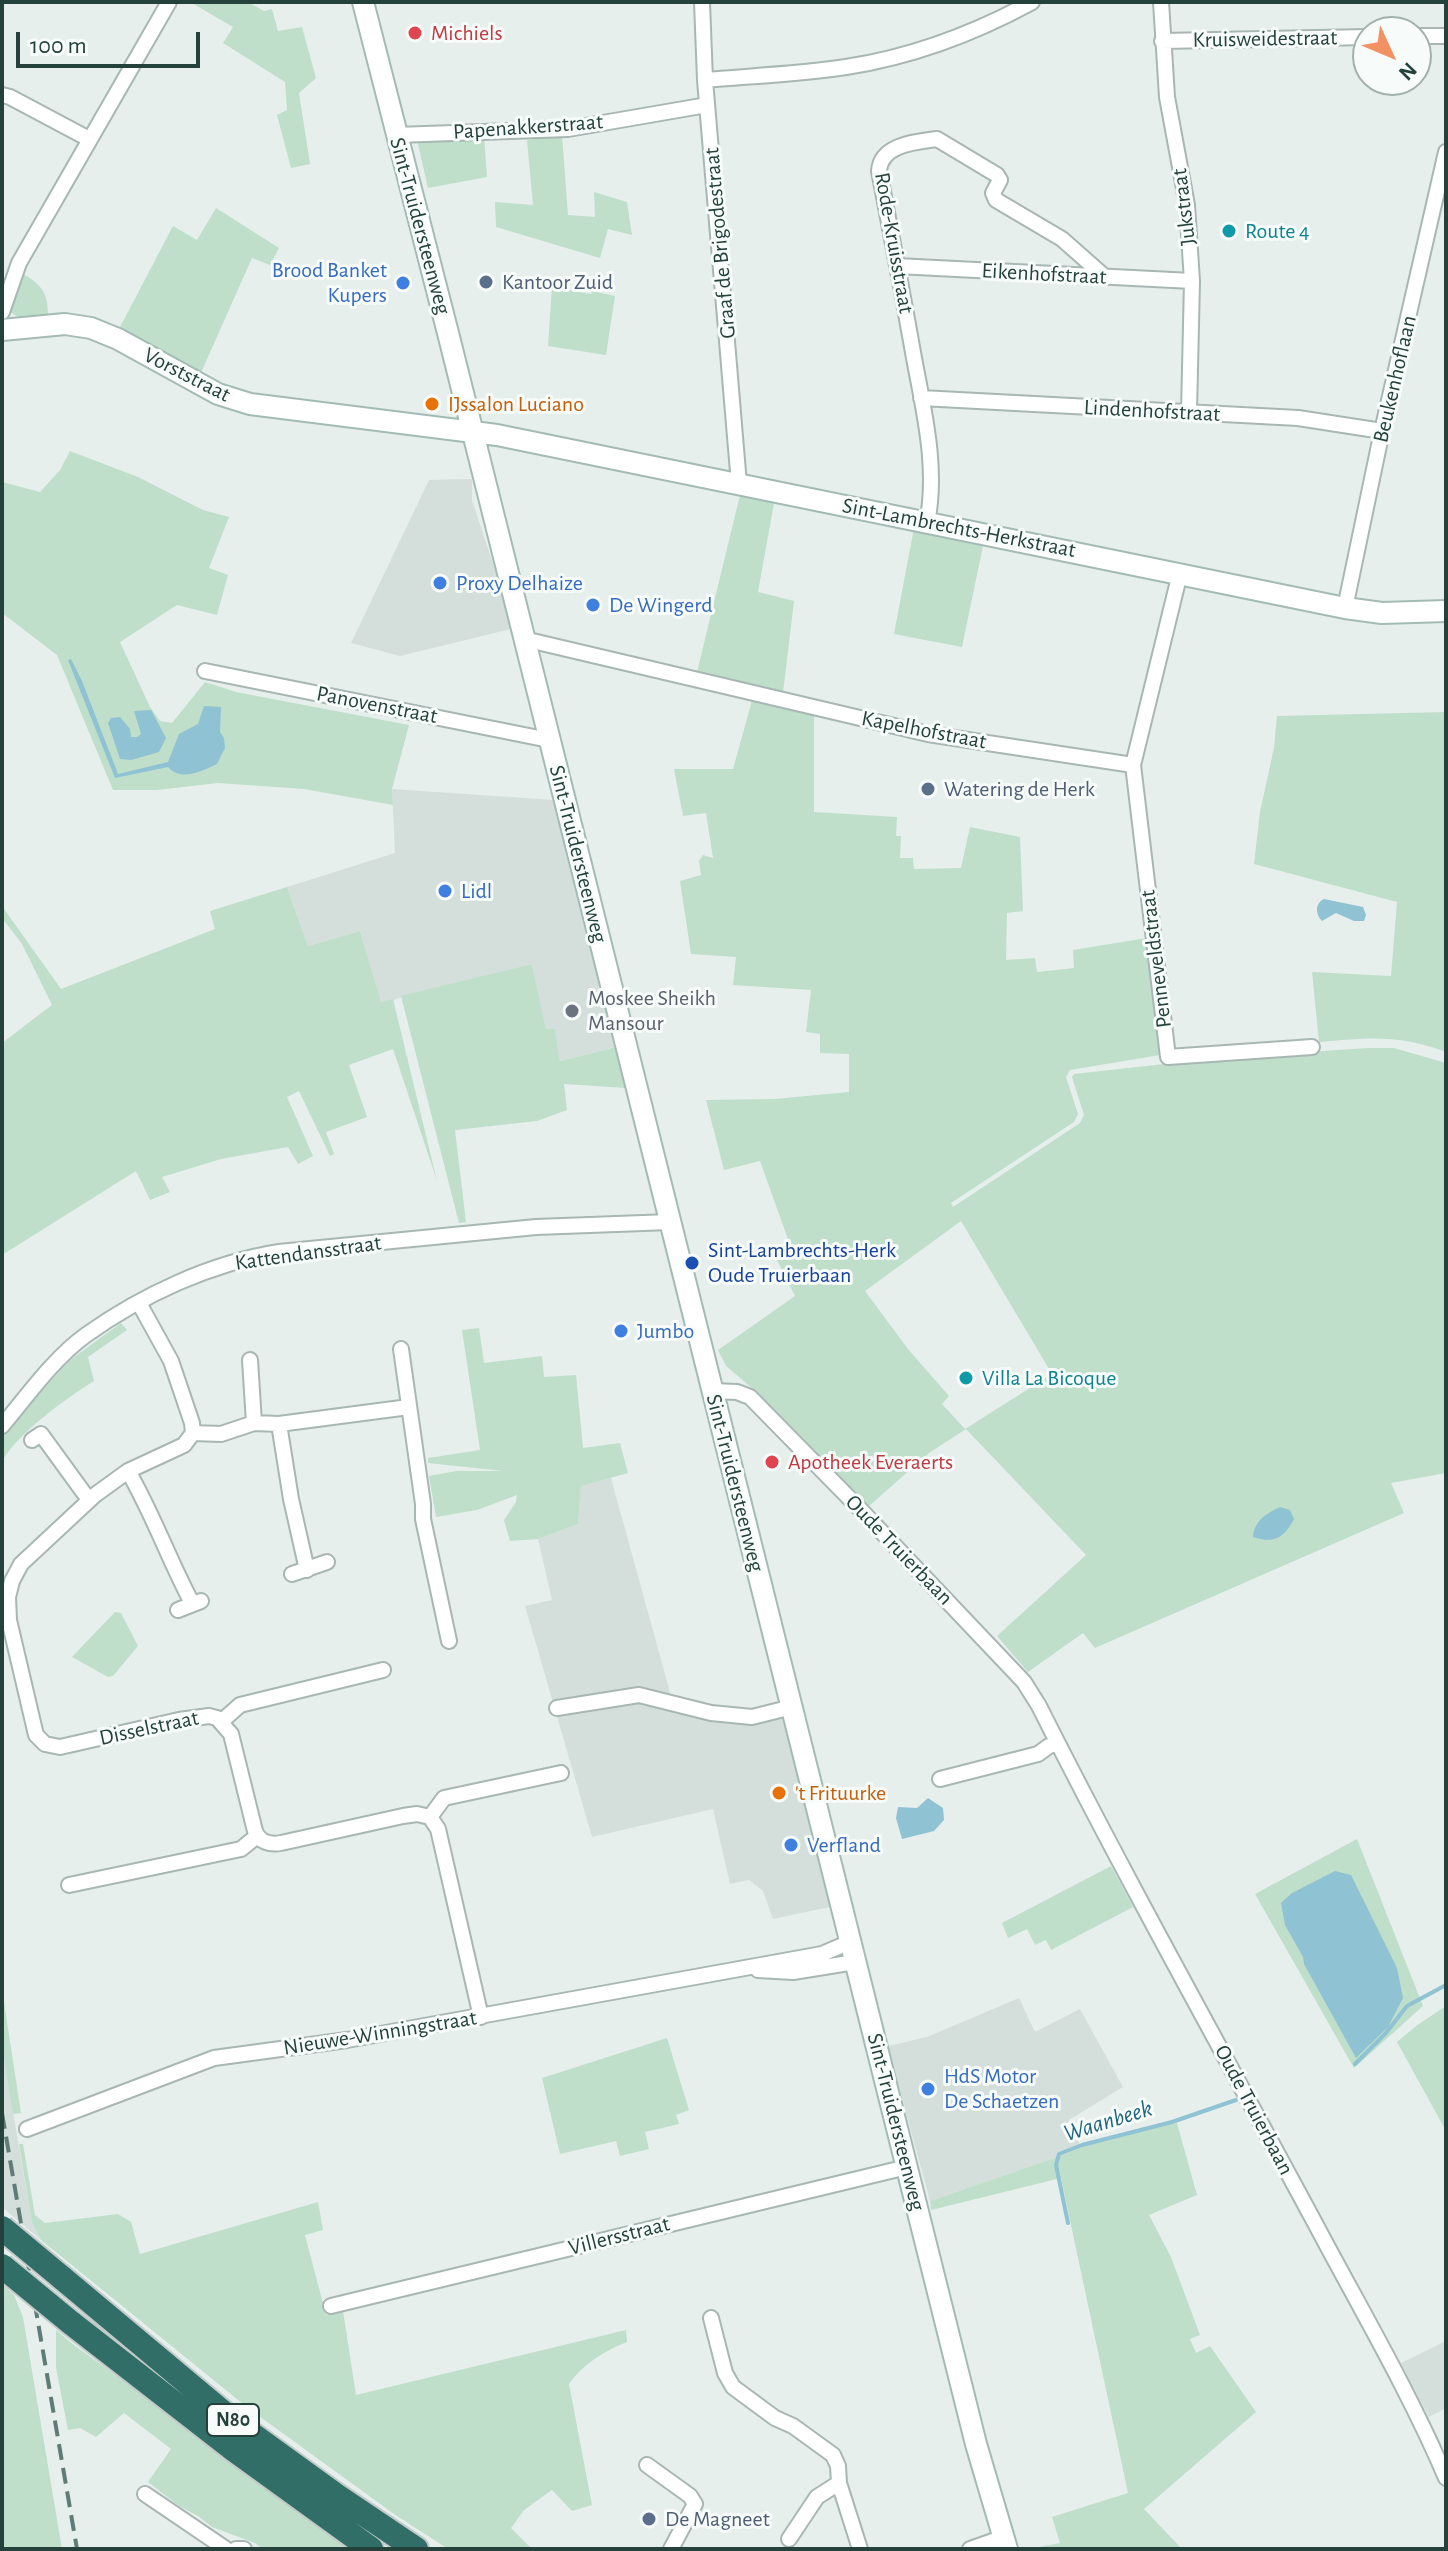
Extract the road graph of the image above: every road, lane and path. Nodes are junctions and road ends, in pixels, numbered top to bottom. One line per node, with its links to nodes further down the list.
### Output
1 (169, 2): 12 (street)
2 (363, 2): 11 (main road, Sint-Truidersteenweg)
3 (702, 2): 8 (street, Graaf de Brigodestraat)
4 (1032, 2): 8 (street)
5 (1161, 2): 7 (street, Jukstraat)
6 (1352, 37): 7 (street, Kruisweidestraat)
7 (1162, 41): 16 (street, Jukstraat)
8 (705, 80): 10 (street, Graaf de Brigodestraat)
9 (2, 95): 12 (street)
10 (707, 105): 11 (street, Papenakkerstraat); 23 (street, Graaf de Brigodestraat)
11 (396, 135): 22 (main road, Sint-Truidersteenweg)
12 (89, 139): 17 (street)
13 (1446, 152): 21 (street, Beukenhoflaan)
14 (897, 266): 15 (street, Eikenhofstraat); 15 (street, Rode-Kruisstraat); 19 (street, Rode-Kruisstraat)
15 (1105, 277): 16 (street, Eikenhofstraat)
16 (1192, 281): 20 (street, Jukstraat)
17 (2, 312)
18 (2, 330): 22 (main road, Vorststraat)
19 (921, 398): 20 (street, Lindenhofstraat); 24 (street, Rode-Kruisstraat)
20 (1189, 412): 21 (street, Lindenhofstraat)
21 (1382, 431): 26 (street, Beukenhoflaan)
22 (472, 432): 23 (main road, Sint-Lambrechts-Herkstraat); 28 (main road, Sint-Truidersteenweg)
23 (739, 484): 24 (main road, Sint-Lambrechts-Herkstraat)
24 (927, 523): 25 (main road, Sint-Lambrechts-Herkstraat)
25 (1180, 573): 26 (main road, Sint-Lambrechts-Herkstraat); 31 (street)
26 (1345, 608): 27 (main road, Sint-Lambrechts-Herkstraat)
27 (1446, 611)
28 (524, 639): 30 (main road, Sint-Truidersteenweg); 31 (street, Kapelhofstraat)
29 (205, 671): 30 (street, Panovenstraat)
30 (549, 740): 33 (main road, Sint-Truidersteenweg)
31 (1133, 765): 32 (street, Penneveldstraat)
32 (1312, 1047)
33 (670, 1222): 34 (street, Kattendansstraat); 37 (main road, Sint-Truidersteenweg)
34 (139, 1303): 41 (street, Kattendansstraat); 42 (street)
35 (401, 1349): 38 (street)
36 (250, 1360): 39 (street)
37 (712, 1391): 52 (main road, Sint-Truidersteenweg); 55 (street, Oude Truierbaan)
38 (409, 1407): 40 (street); 50 (street)
39 (254, 1423): 40 (street); 42 (street)
40 (279, 1424): 47 (street)
41 (2, 1426)
42 (193, 1433): 44 (street, Disselstraat)
43 (32, 1440): 45 (street)
44 (128, 1471): 45 (street, Disselstraat); 49 (street)
45 (89, 1500): 54 (street, Disselstraat)
46 (327, 1562): 47 (street)
47 (307, 1570): 48 (street)
48 (292, 1574)
49 (178, 1610)
50 (449, 1641)
51 (383, 1670): 54 (street)
52 (792, 1707): 53 (street); 61 (main road, Sint-Truidersteenweg)
53 (557, 1708)
54 (222, 1721): 59 (street, Disselstraat)
55 (1058, 1744): 57 (street); 72 (street, Oude Truierbaan)
56 (561, 1773): 58 (street)
57 (940, 1779)
58 (430, 1817): 59 (street); 64 (street)
59 (257, 1836): 60 (street)
60 (69, 1885)
61 (850, 1942): 62 (main road, Sint-Truidersteenweg); 63 (street, Nieuwe-Winningstraat)
62 (855, 1962): 63 (street, Nieuwe-Winningstraat); 66 (main road, Sint-Truidersteenweg)
63 (741, 1969): 64 (street, Nieuwe-Winningstraat)
64 (481, 2017): 65 (street, Nieuwe-Winningstraat)
65 (27, 2129)
66 (907, 2167): 69 (street, Villersstraat); 76 (main road, Sint-Truidersteenweg)
67 (2, 2228): 81 (highway, N80, bridge)
68 (2, 2266): 80 (highway, N80, bridge)
69 (331, 2306)
70 (711, 2318): 73 (street)
71 (647, 2465): 82 (street)
72 (1446, 2478)
73 (839, 2483): 75 (street); 83 (street)
74 (145, 2494): 77 (street)
75 (789, 2539)
76 (1000, 2544): 84 (street)
77 (226, 2549)
78 (236, 2549): 79 (street)
79 (244, 2549)
80 (371, 2549)
81 (416, 2549)
82 (671, 2549)
83 (860, 2549)
84 (970, 2549)

